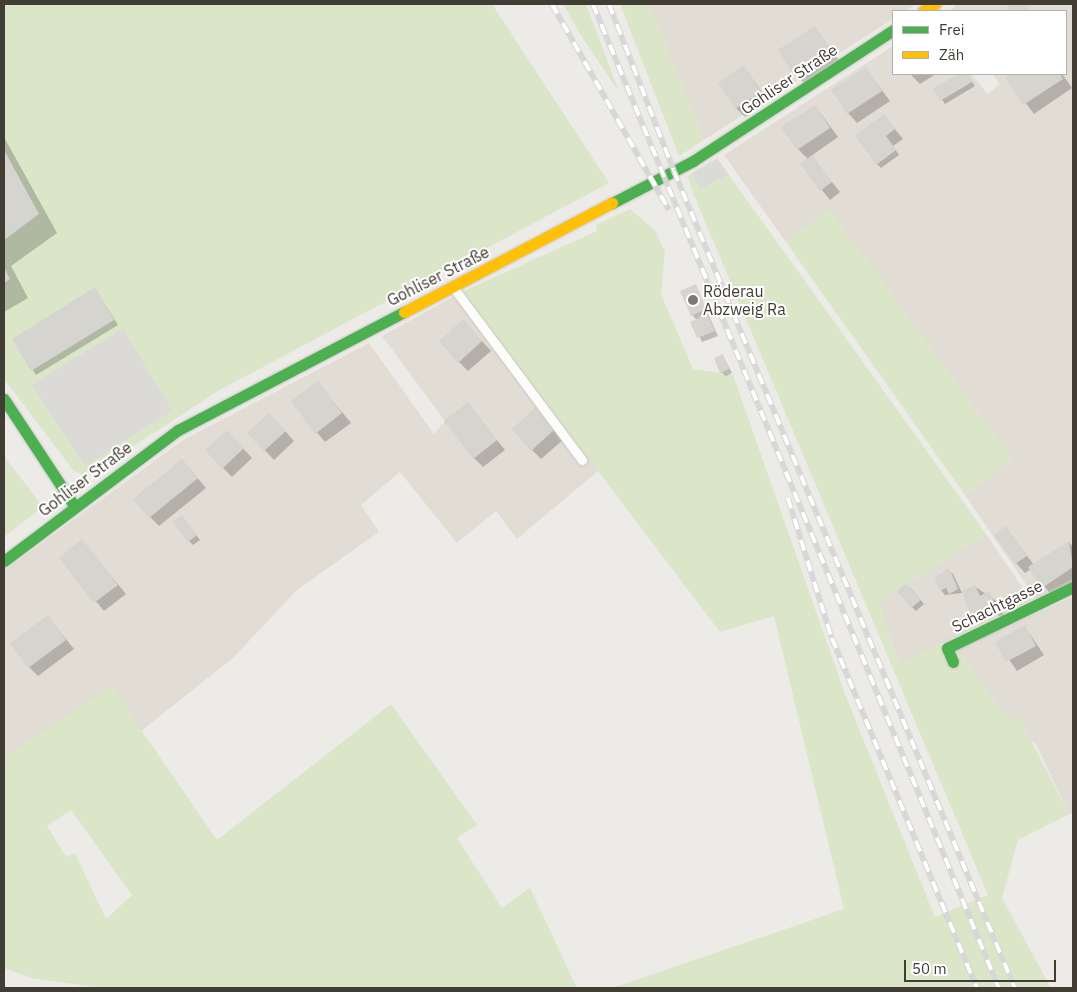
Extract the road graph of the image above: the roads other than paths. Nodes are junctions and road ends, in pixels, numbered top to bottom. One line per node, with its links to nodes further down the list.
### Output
1 (892, 31): 2 (street, Gohliser Straße)
2 (453, 287): 4 (lane); 5 (street, Gohliser Straße)
3 (4, 398): 5 (street)
4 (582, 460)
5 (76, 507): 6 (street, Gohliser Straße)
6 (4, 561)
7 (1073, 587): 8 (street, Schachtgasse)
8 (953, 662)

